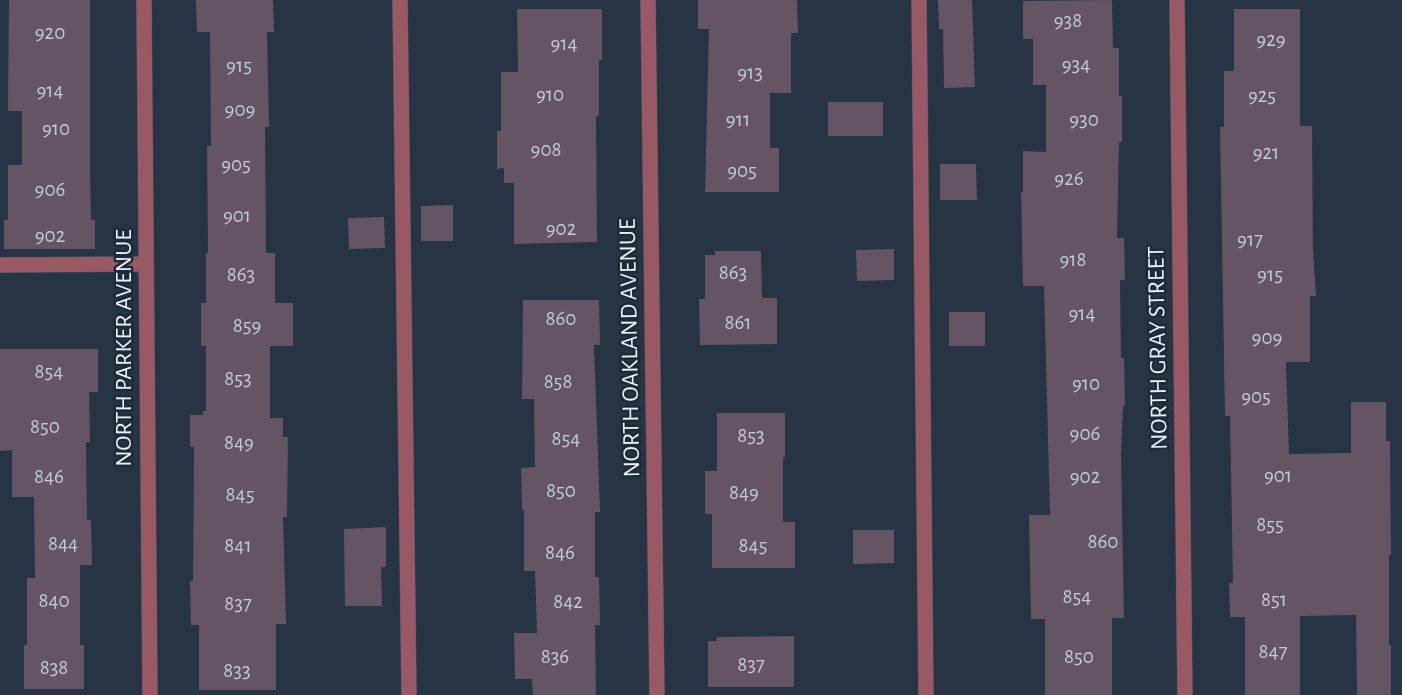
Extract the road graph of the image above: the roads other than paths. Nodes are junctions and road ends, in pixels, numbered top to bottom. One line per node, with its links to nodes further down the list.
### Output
1 (144, 0): 6 (street, NORTH PARKER AVENUE)
2 (400, 0): 9 (street)
3 (648, 0): 10 (street, NORTH OAKLAND AVENUE)
4 (919, 0): 11 (street)
5 (1177, 0): 12 (street, NORTH GRAY STREET)
6 (146, 264): 7 (street); 8 (street, NORTH PARKER AVENUE)
7 (0, 265)
8 (150, 695)
9 (409, 695)
10 (657, 695)
11 (926, 695)
12 (1185, 695)

